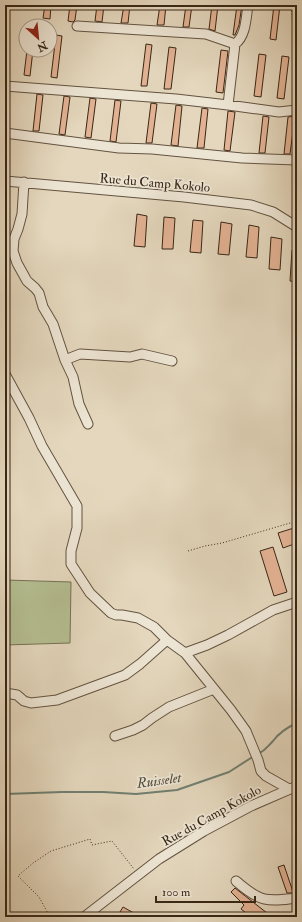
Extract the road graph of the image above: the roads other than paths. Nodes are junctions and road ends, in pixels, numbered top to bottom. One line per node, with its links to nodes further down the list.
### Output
1 (248, 5): 3 (street)
2 (77, 26): 3 (street)
3 (236, 44): 5 (street)
4 (5, 86): 5 (street)
5 (228, 105): 6 (street)
6 (296, 110)
7 (5, 133): 8 (street)
8 (297, 160)
9 (5, 181): 10 (street, Rue du Camp Kokolo)
10 (24, 182): 11 (street, Rue du Camp Kokolo); 12 (street)
11 (297, 227)
12 (65, 360): 13 (street); 15 (street)
13 (172, 361)
14 (5, 374): 17 (street)
15 (88, 424)
16 (297, 602): 18 (street)
17 (168, 640): 18 (street); 20 (street)
18 (185, 653): 19 (street)
19 (214, 689): 21 (street); 22 (street)
20 (5, 693)
21 (115, 736)
22 (293, 788): 25 (street, Rue du Camp Kokolo)
23 (236, 881): 24 (street)
24 (297, 898)
25 (84, 917)

